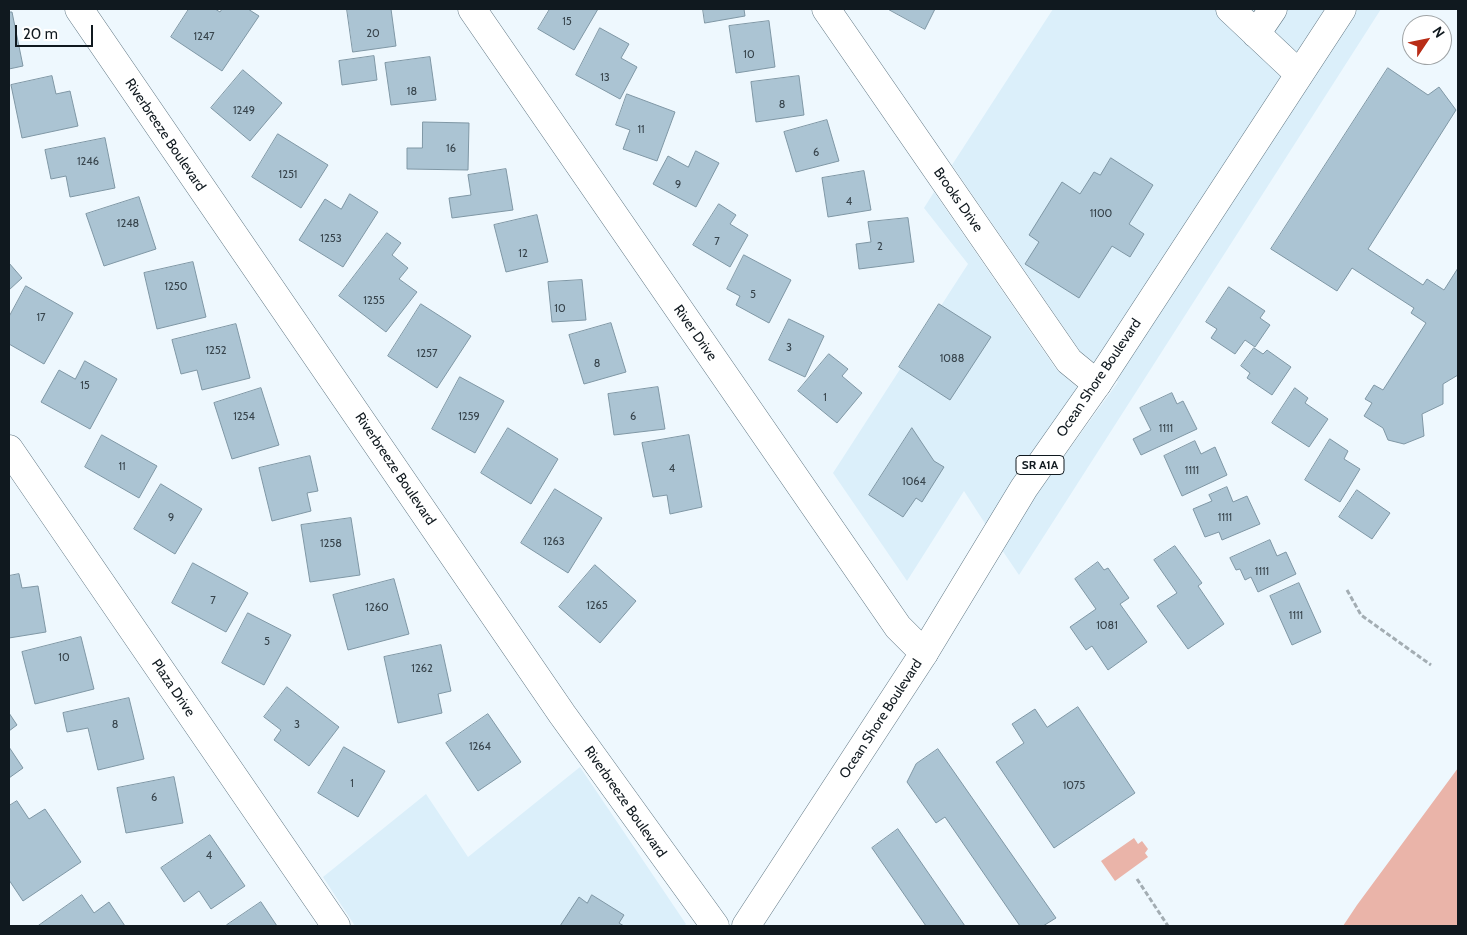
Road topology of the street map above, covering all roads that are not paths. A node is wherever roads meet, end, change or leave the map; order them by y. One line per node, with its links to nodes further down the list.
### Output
1 (79, 9): 13 (street, Riverbreeze Boulevard)
2 (472, 9): 11 (street, River Drive)
3 (826, 9): 9 (street, Brooks Drive)
4 (1230, 9): 7 (street)
5 (1273, 9): 7 (street)
6 (1340, 9): 8 (street, Ocean Shore Boulevard / SR A1A)
7 (1256, 34): 8 (street)
8 (1299, 74): 9 (street, Ocean Shore Boulevard / SR A1A)
9 (1097, 384): 11 (street, Ocean Shore Boulevard / SR A1A)
10 (9, 449): 12 (street, Plaza Drive)
11 (924, 653): 14 (street, Ocean Shore Boulevard / SR A1A)
12 (336, 926)
13 (715, 926)
14 (746, 926)

